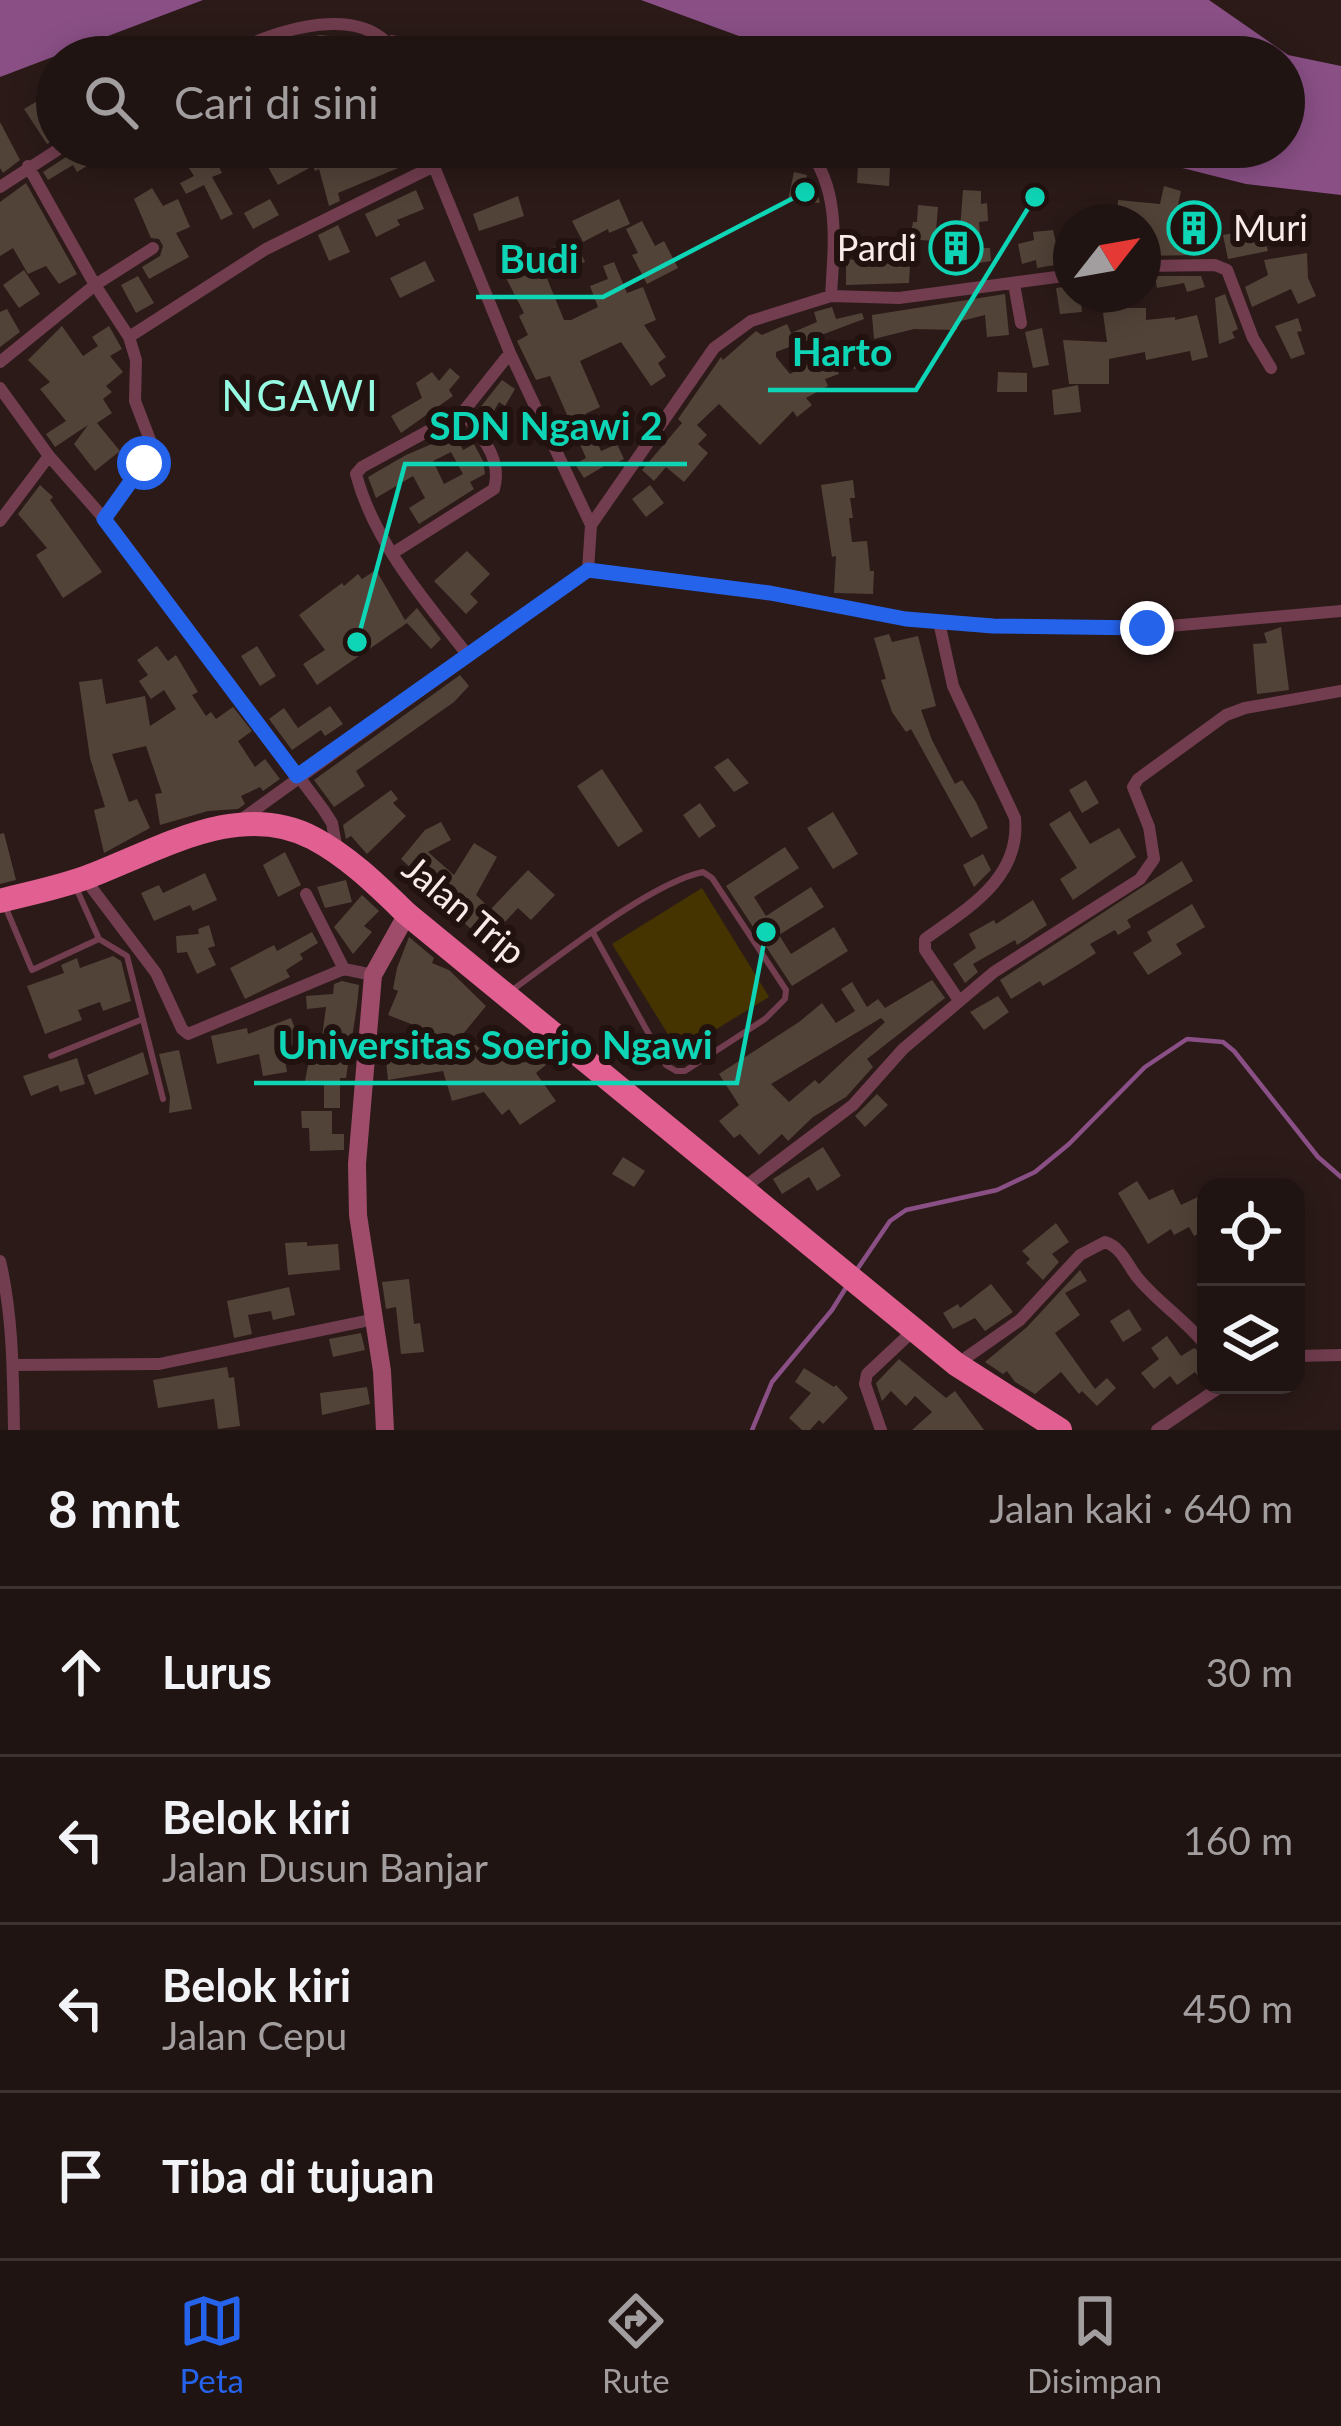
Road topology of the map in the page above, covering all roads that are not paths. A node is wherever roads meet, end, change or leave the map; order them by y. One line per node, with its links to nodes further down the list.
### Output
1 (268, 36): 2 (street)
2 (387, 36)
3 (36, 162): 4 (street)
4 (28, 166): 8 (street); 13 (street)
5 (428, 168): 16 (street)
6 (433, 168): 17 (street)
7 (818, 168): 14 (street)
8 (0, 187)
9 (153, 248): 13 (street)
10 (1161, 266): 19 (street)
11 (1053, 278): 12 (street)
12 (1014, 284): 14 (street); 15 (street)
13 (95, 285): 16 (street); 18 (street)
14 (831, 296): 25 (street)
15 (1022, 323)
16 (129, 337): 23 (street)
17 (510, 353): 21 (street); 25 (street)
18 (0, 362)
19 (1270, 368)
20 (0, 388): 22 (street)
21 (463, 412): 26 (street); 26 (street)
22 (49, 457): 23 (street); 24 (street)
23 (104, 519): 32 (street)
24 (0, 520)
25 (591, 526): 27 (street)
26 (393, 554): 30 (street)
27 (588, 570): 29 (street); 30 (street)
28 (1341, 611): 29 (street)
29 (939, 622): 44 (street)
30 (467, 654): 32 (street)
31 (1341, 691): 44 (street)
32 (297, 776): 33 (street); 34 (street)
33 (236, 824): 34 (highway, Jalan Trip); 35 (highway, Jalan Trip)
34 (338, 854): 38 (highway, Jalan Trip)
35 (79, 880): 37 (highway, Jalan Trip); 40 (lane); 41 (street)
36 (306, 894): 41 (street)
37 (1, 901): 40 (lane)
38 (407, 914): 42 (main road); 43 (highway, Jalan Trip)
39 (593, 933): 39 (lane); 43 (lane)
40 (99, 939): 45 (lane)
41 (344, 969): 42 (street)
42 (373, 975): 50 (main road)
43 (508, 993): 48 (highway, Jalan Trip)
44 (958, 999): 48 (street)
45 (143, 1019): 46 (lane); 47 (lane)
46 (51, 1056)
47 (163, 1099)
48 (742, 1189): 51 (highway, Jalan Trip)
49 (0, 1262): 56 (street)
50 (375, 1318): 56 (street); 59 (main road)
51 (914, 1330): 55 (highway, Jalan Trip); 60 (street)
52 (1197, 1334): 55 (street)
53 (1341, 1355): 54 (street)
54 (1305, 1356)
55 (956, 1364): 61 (highway, Jalan Trip)
56 (13, 1365): 58 (street)
57 (1210, 1394): 62 (street)
58 (14, 1430)
59 (385, 1430)
60 (880, 1430)
61 (1060, 1430)
62 (1157, 1430)

